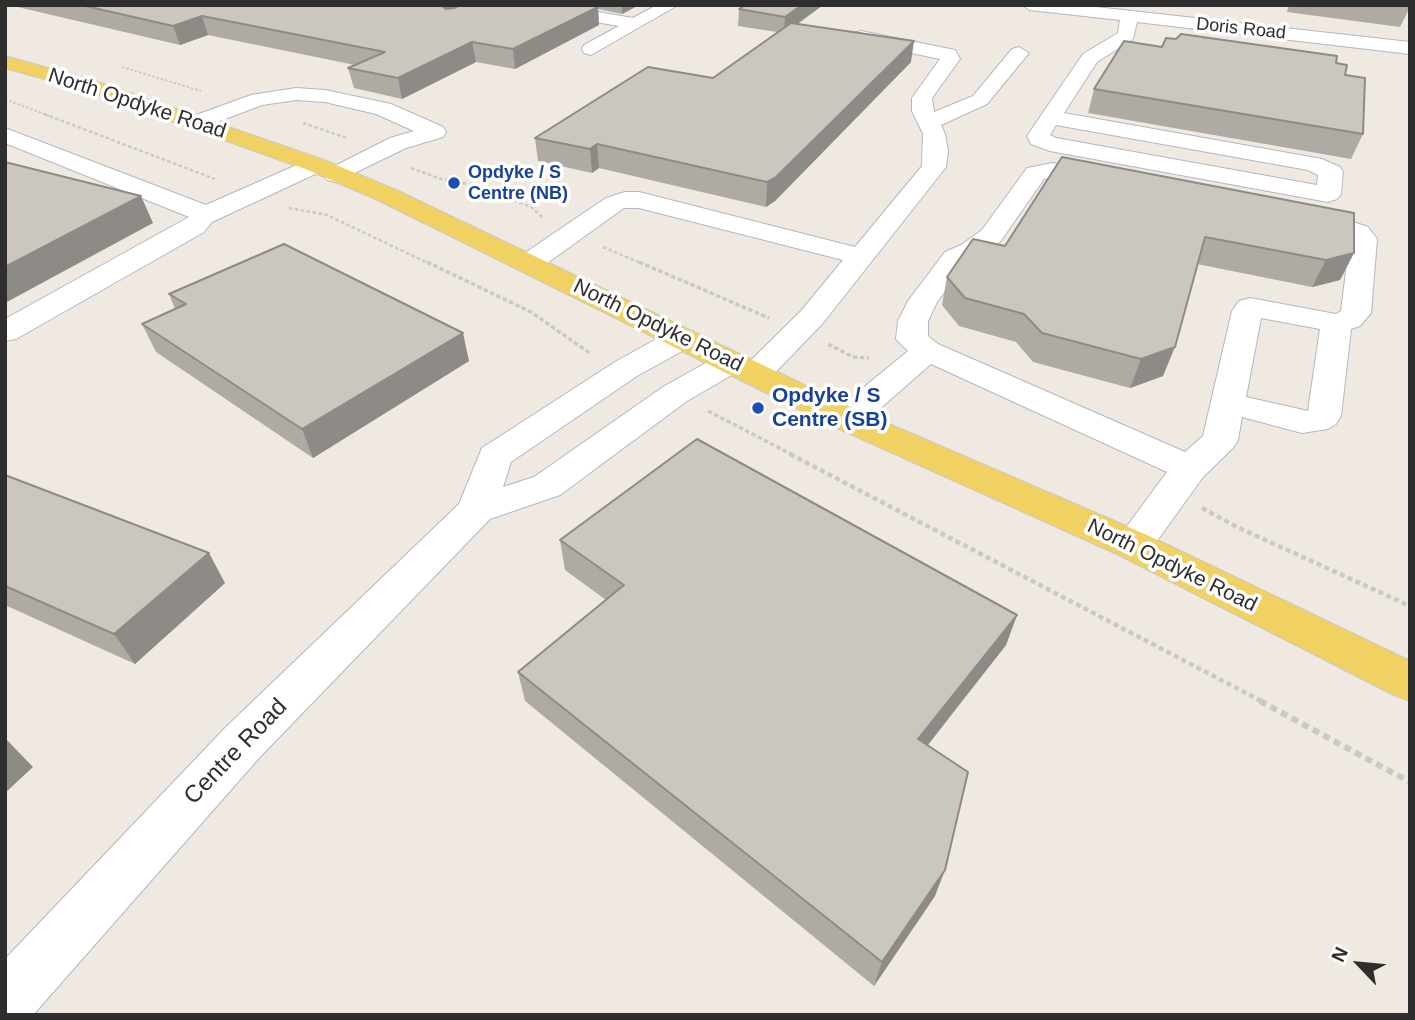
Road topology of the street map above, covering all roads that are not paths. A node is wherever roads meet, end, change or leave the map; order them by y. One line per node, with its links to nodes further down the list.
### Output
1 (526, 5): 4 (street)
2 (670, 5): 4 (street)
3 (1030, 5): 5 (street, Doris Road)
4 (636, 24): 9 (street)
5 (1132, 29): 7 (street, Doris Road); 13 (street)
6 (842, 34): 14 (street, Centre Road)
7 (1373, 44): 8 (street, Doris Road); 12 (street)
8 (1410, 48)
9 (591, 49)
10 (1019, 53): 14 (street)
11 (5, 62): 15 (main road, North Opdyke Road)
12 (1357, 64)
13 (1051, 117): 13 (street)
14 (928, 122): 21 (street, Centre Road)
15 (197, 123): 17 (main road, North Opdyke Road); 17 (street)
16 (5, 135): 19 (street)
17 (326, 170): 19 (street); 22 (main road, North Opdyke Road)
18 (1160, 192): 26 (street)
19 (203, 216): 24 (street)
20 (1280, 216): 23 (street)
21 (863, 257): 22 (street); 27 (street, Centre Road)
22 (529, 263): 25 (main road, North Opdyke Road)
23 (1336, 323): 28 (street); 28 (street)
24 (5, 332)
25 (682, 338): 27 (main road, North Opdyke Road); 31 (street, Centre Road)
26 (928, 351): 29 (street); 30 (street)
27 (743, 368): 29 (main road, North Opdyke Road); 31 (street, Centre Road)
28 (1229, 403): 30 (street)
29 (847, 419): 32 (main road, North Opdyke Road)
30 (1190, 468): 32 (street)
31 (476, 510): 34 (street, Centre Road)
32 (1133, 545): 33 (main road, North Opdyke Road)
33 (1410, 682)
34 (5, 1002)

